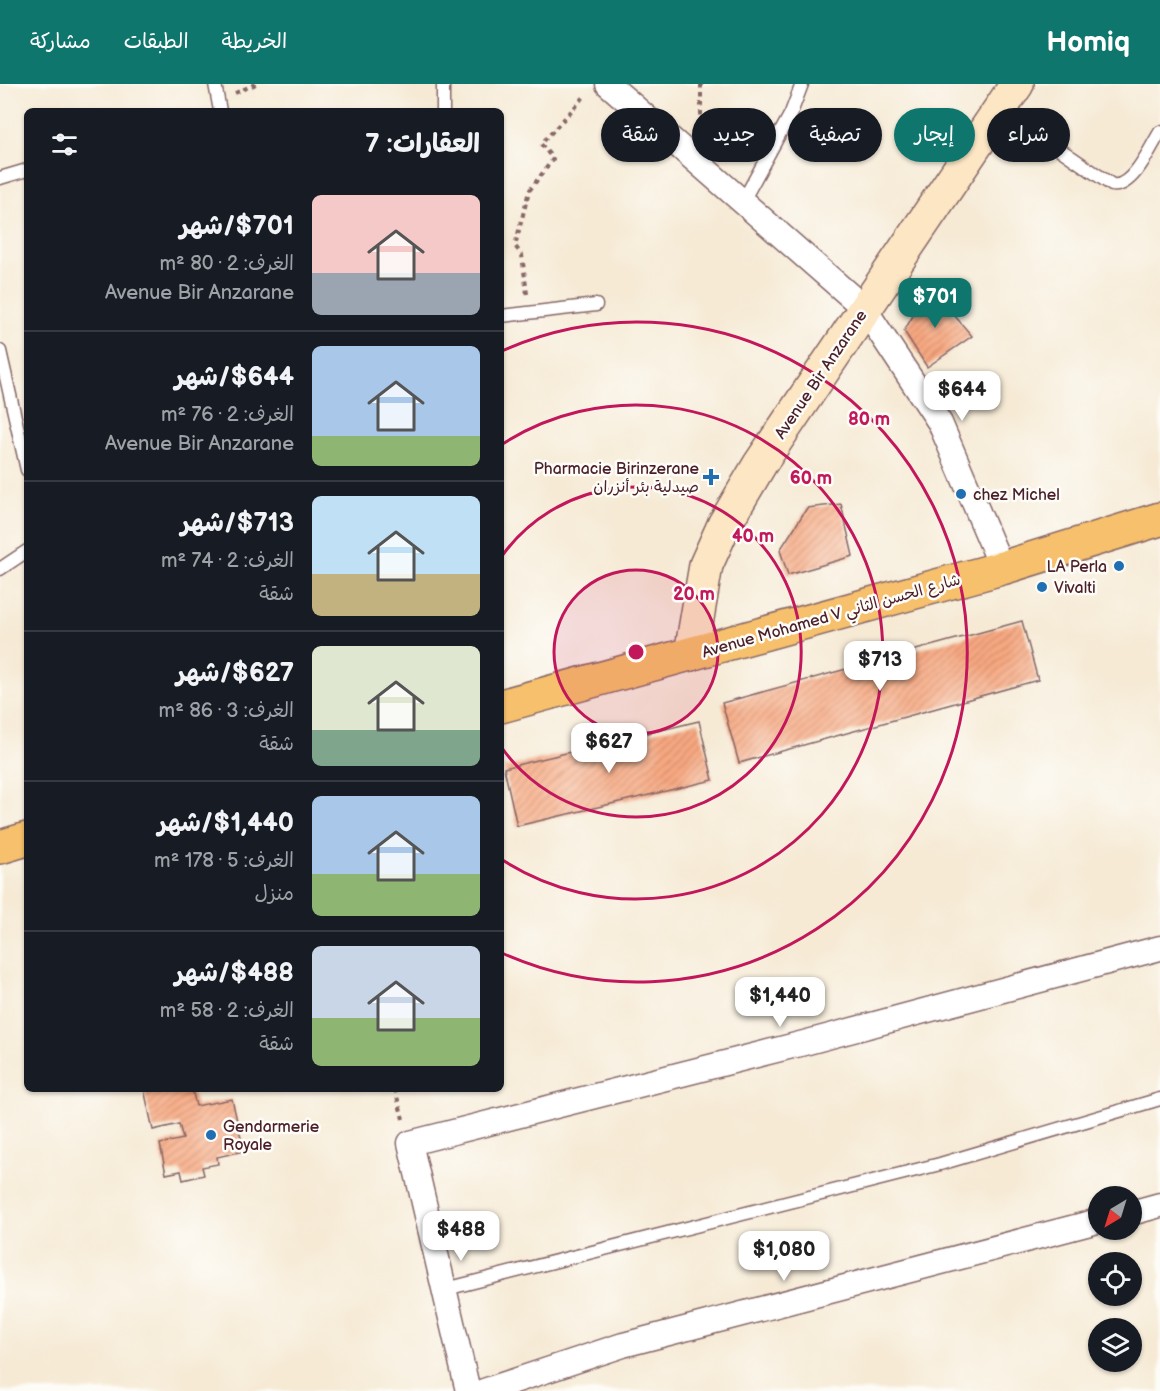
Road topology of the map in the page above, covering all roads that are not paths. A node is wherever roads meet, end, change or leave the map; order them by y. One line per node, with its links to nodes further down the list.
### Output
1 (215, 84): 6 (lane)
2 (443, 84): 7 (lane)
3 (802, 84): 11 (lane)
4 (598, 88): 11 (street)
5 (1009, 97): 8 (lane); 13 (street, Avenue Bir Anzarane)
6 (219, 108)
7 (442, 108)
8 (1160, 132)
9 (24, 171): 10 (lane)
10 (0, 178)
11 (743, 201): 13 (street)
12 (596, 305): 14 (lane)
13 (864, 308): 19 (street); 21 (street, Avenue Bir Anzarane)
14 (504, 316)
15 (0, 351): 16 (lane)
16 (24, 457)
17 (1160, 519): 19 (main road, Avenue Mohamed V شارع الحسن الثاني)
18 (24, 553): 20 (lane)
19 (1002, 568): 21 (main road, Avenue Mohamed V شارع الحسن الثاني)
20 (0, 569)
21 (691, 654): 22 (main road, Avenue Mohamed V شارع الحسن الثاني)
22 (504, 705)
23 (24, 838): 25 (main road)
24 (24, 839): 26 (main road)
25 (0, 840)
26 (0, 847)
27 (1160, 948): 32 (street)
28 (1160, 1099): 32 (lane)
29 (1160, 1205): 30 (street)
30 (1142, 1210)
31 (1088, 1224): 34 (street)
32 (446, 1289): 33 (street)
33 (468, 1391)
34 (484, 1391)

